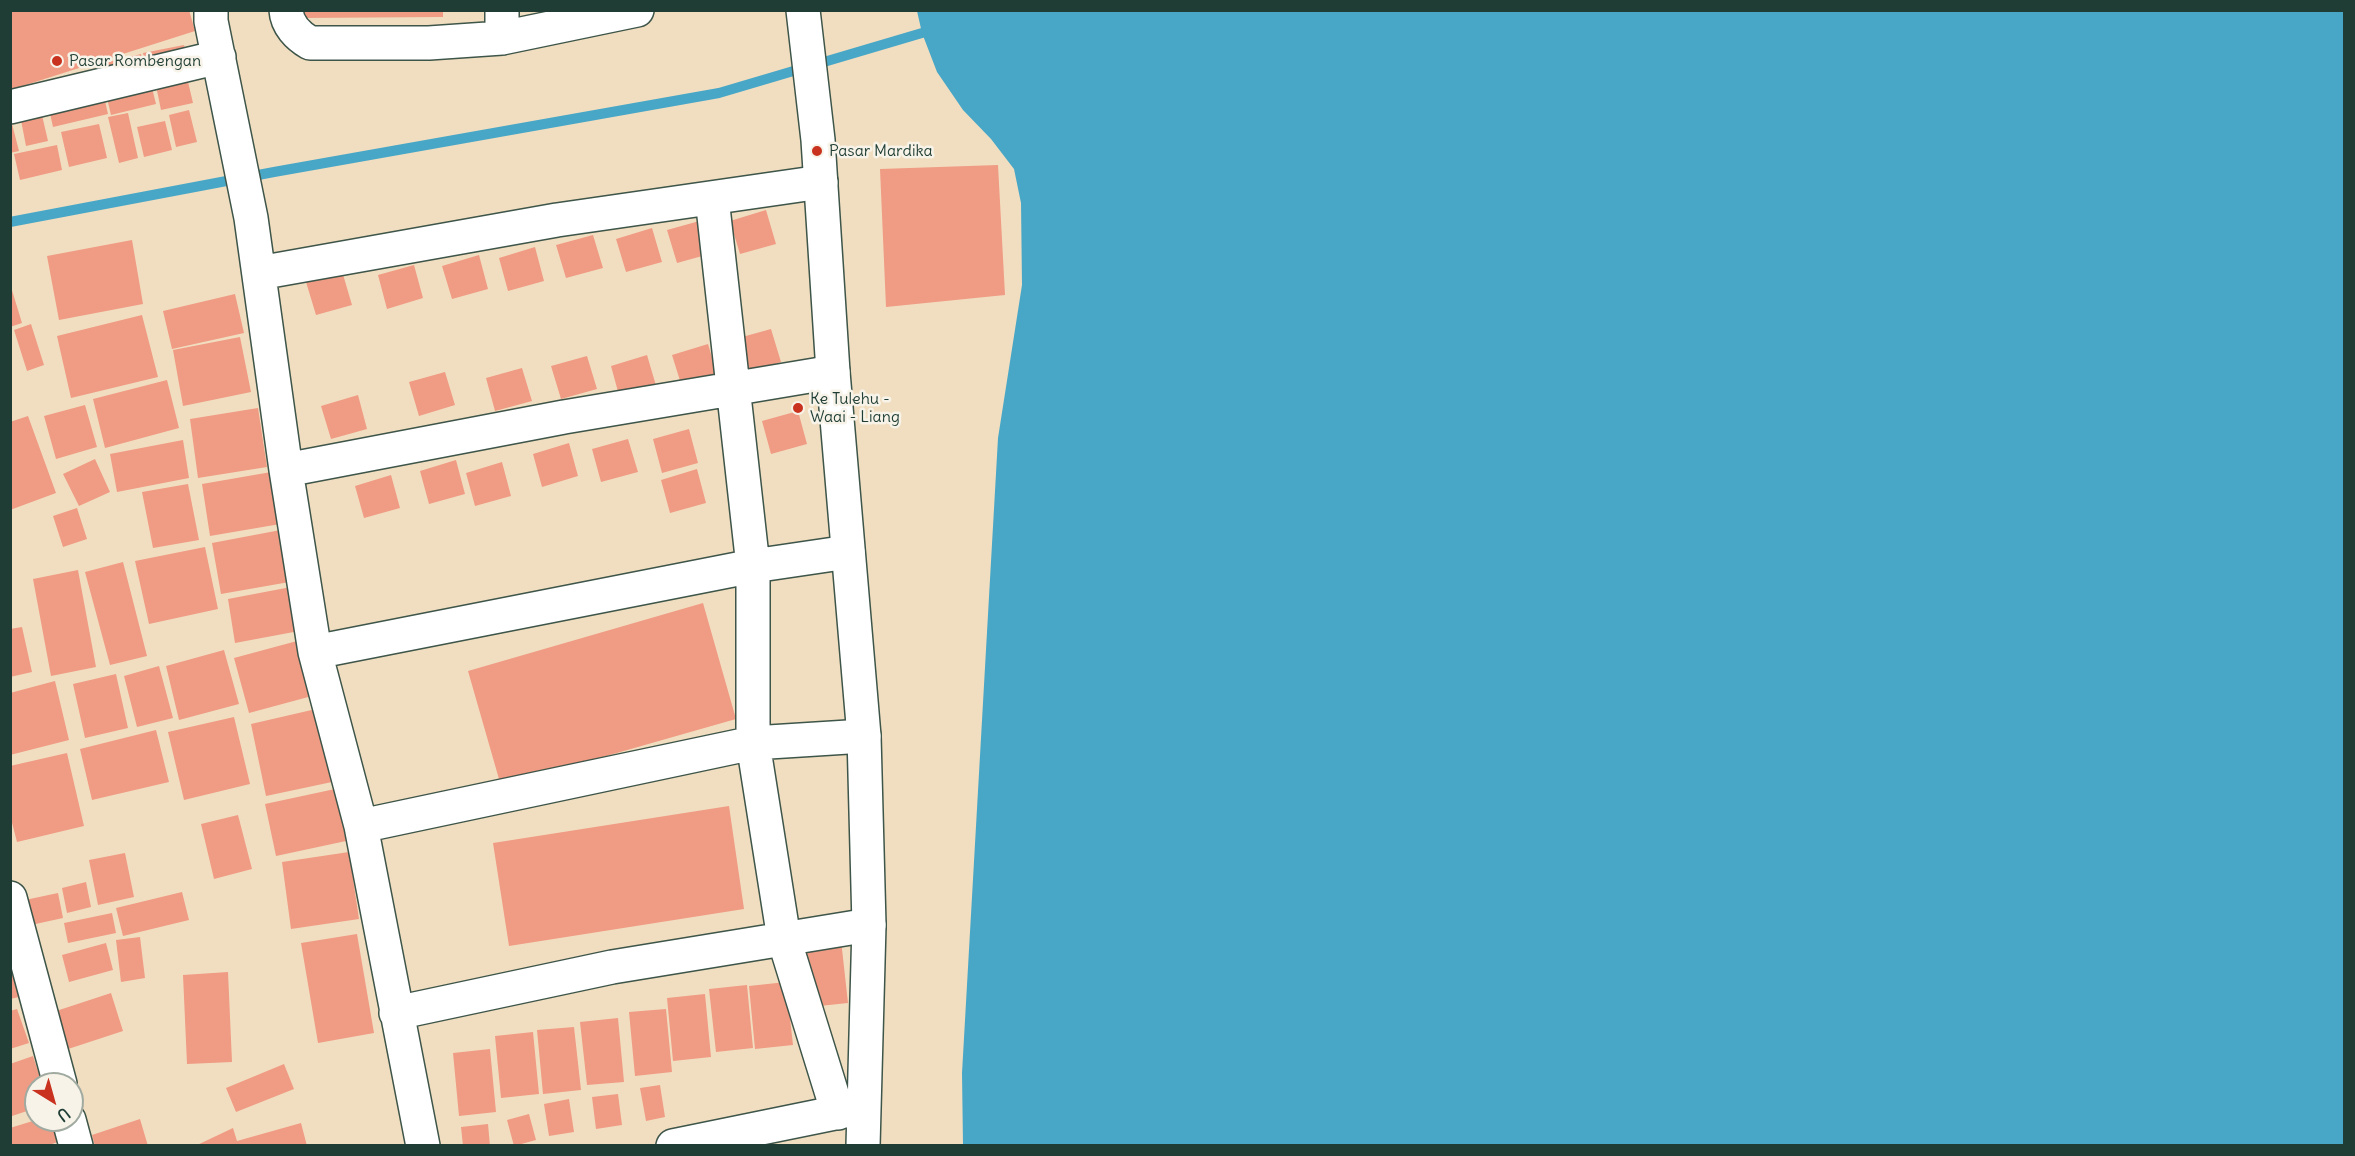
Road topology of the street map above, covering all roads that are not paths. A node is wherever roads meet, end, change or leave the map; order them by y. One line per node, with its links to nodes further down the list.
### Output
1 (211, 10): 6 (main road)
2 (286, 10): 5 (main road)
3 (637, 10): 5 (main road)
4 (804, 14): 8 (main road)
5 (502, 24)
6 (219, 57): 7 (main road); 10 (main road)
7 (10, 107)
8 (821, 182): 9 (main road); 11 (main road)
9 (712, 198): 10 (main road); 12 (main road)
10 (259, 273): 13 (main road)
11 (832, 372): 12 (main road); 14 (main road)
12 (734, 389): 13 (main road); 15 (main road)
13 (286, 470): 16 (main road)
14 (848, 552): 15 (main road); 17 (main road)
15 (753, 566): 16 (main road); 18 (main road)
16 (315, 652): 19 (main road)
17 (864, 736): 18 (main road); 21 (main road)
18 (753, 743): 19 (main road); 22 (main road)
19 (361, 826): 23 (main road)
20 (10, 898): 24 (main road)
21 (868, 925): 22 (main road); 25 (main road)
22 (784, 939): 23 (main road); 25 (main road)
23 (396, 1013): 26 (main road)
24 (57, 1072)
25 (851, 1110): 27 (main road); 28 (main road)
26 (423, 1146)
27 (673, 1146)
28 (863, 1146)

